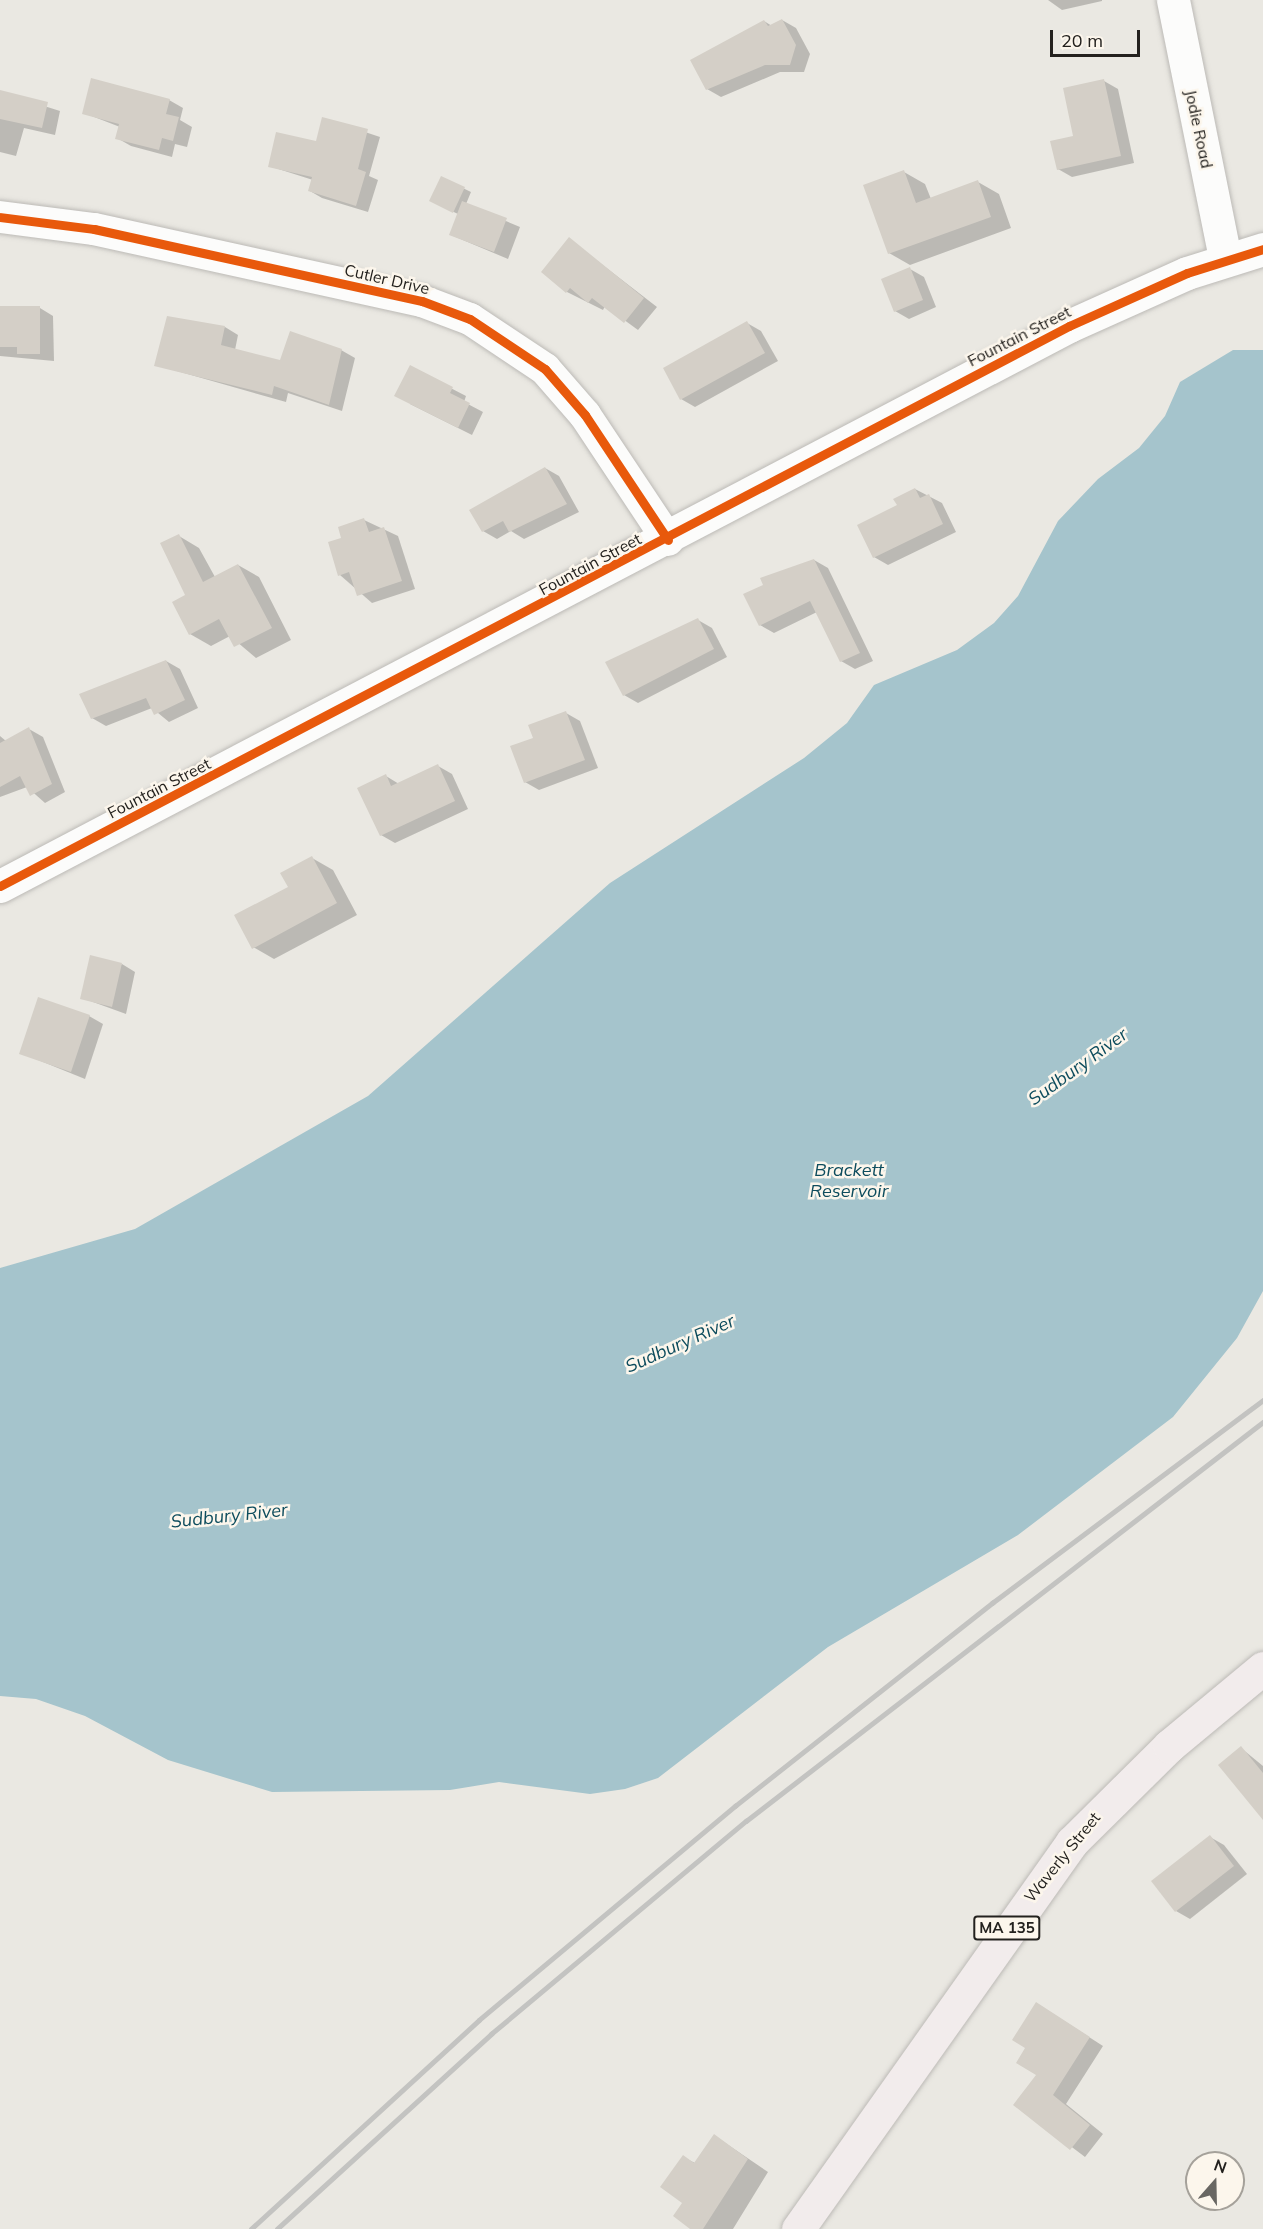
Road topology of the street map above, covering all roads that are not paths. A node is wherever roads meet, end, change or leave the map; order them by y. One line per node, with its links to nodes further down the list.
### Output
1 (1173, 0): 4 (street, Jodie Road)
2 (0, 217): 5 (street, Cutler Drive)
3 (1263, 249): 4 (street, Fountain Street)
4 (1226, 258): 5 (street, Fountain Street)
5 (668, 540): 6 (street, Fountain Street)
6 (0, 886)
7 (1263, 1668): 8 (main road, Waverly Street / MA 135)
8 (798, 2229)

